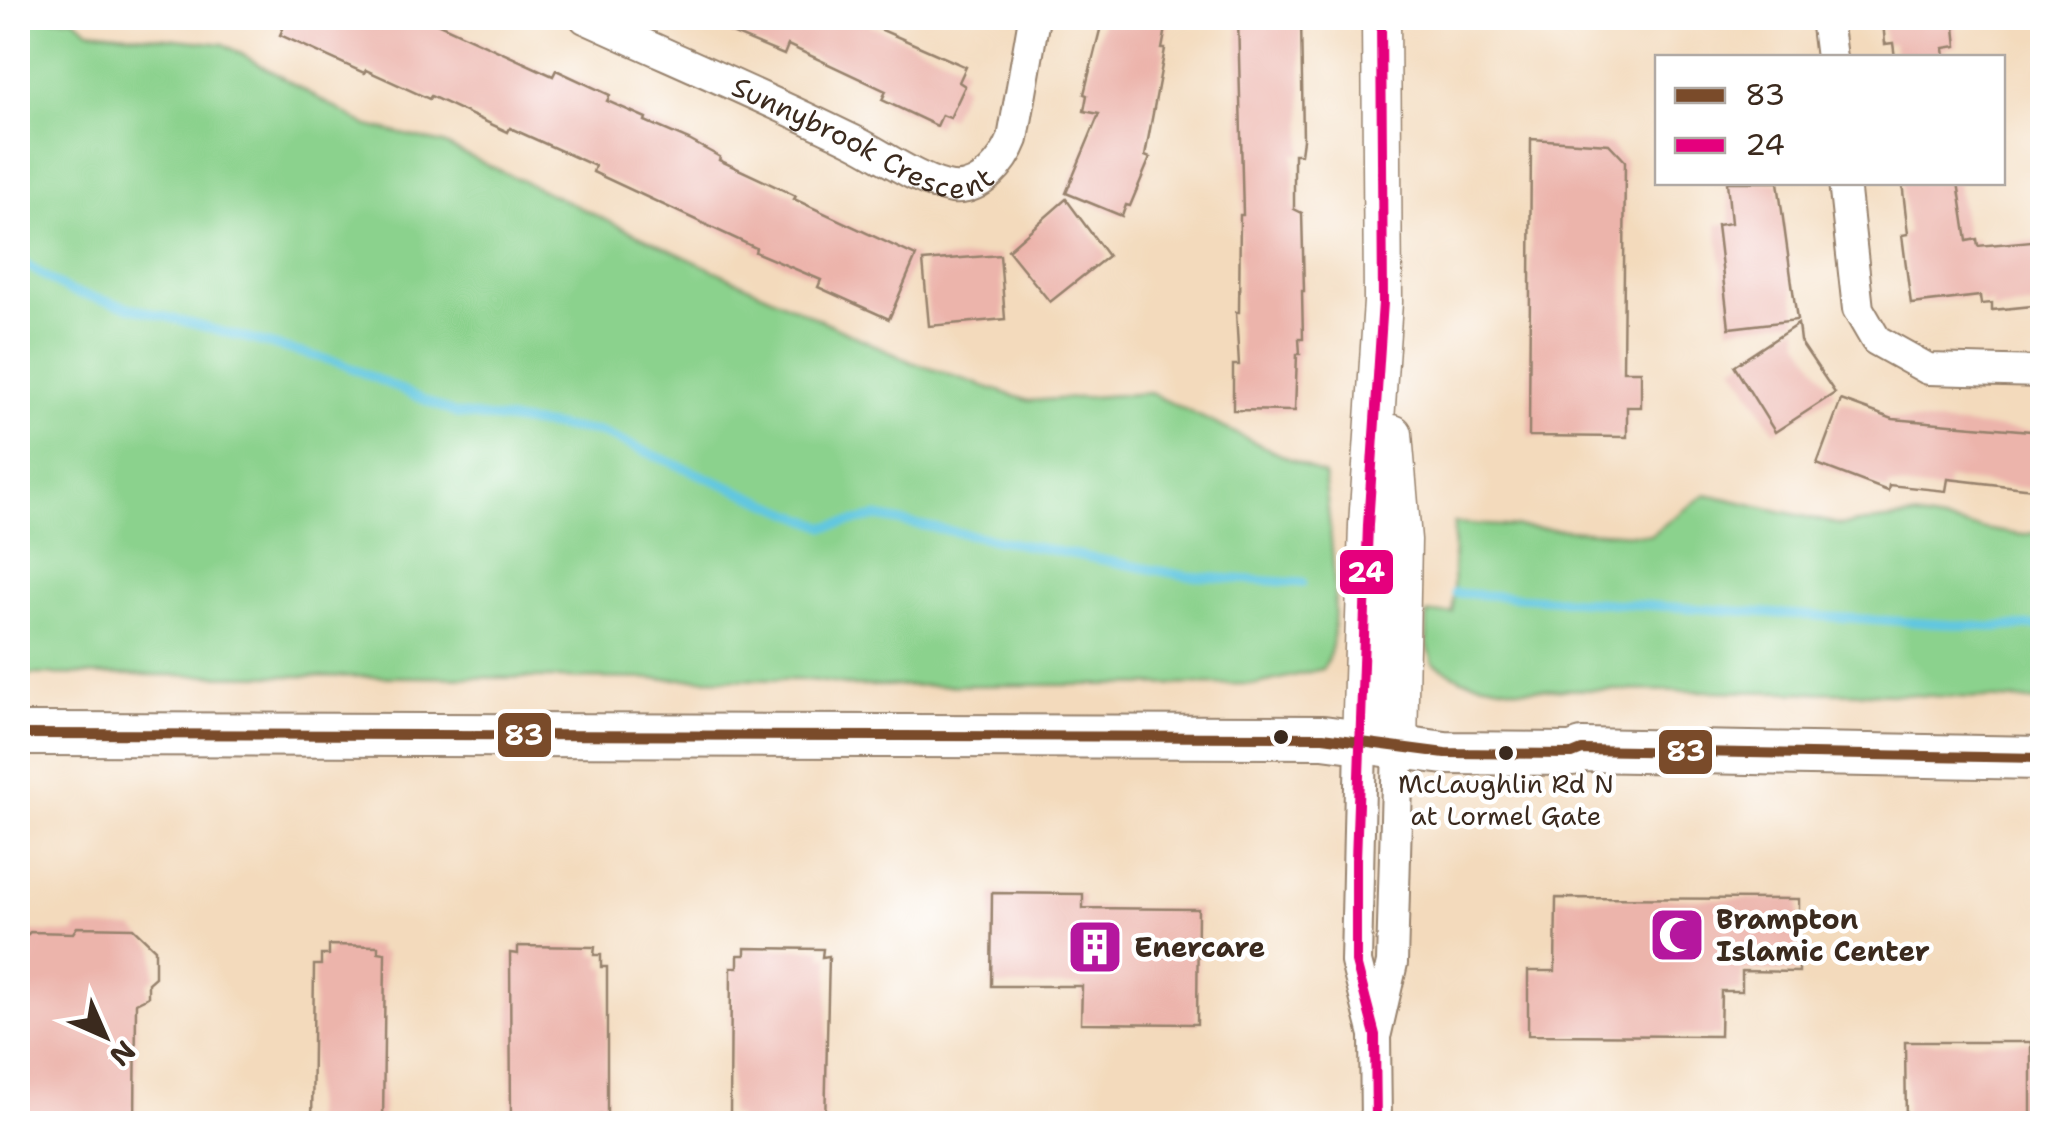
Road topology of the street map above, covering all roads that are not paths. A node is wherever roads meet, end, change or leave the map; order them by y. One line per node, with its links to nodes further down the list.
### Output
1 (585, 18): 2 (street, Sunnybrook Crescent)
2 (1034, 18)
3 (1381, 18): 9 (street)
4 (1826, 18): 5 (street)
5 (1830, 55)
6 (1844, 185): 7 (street)
7 (2042, 372)
8 (18, 734): 9 (main road)
9 (1380, 744): 10 (main road); 11 (street)
10 (2042, 758)
11 (1376, 1124)

